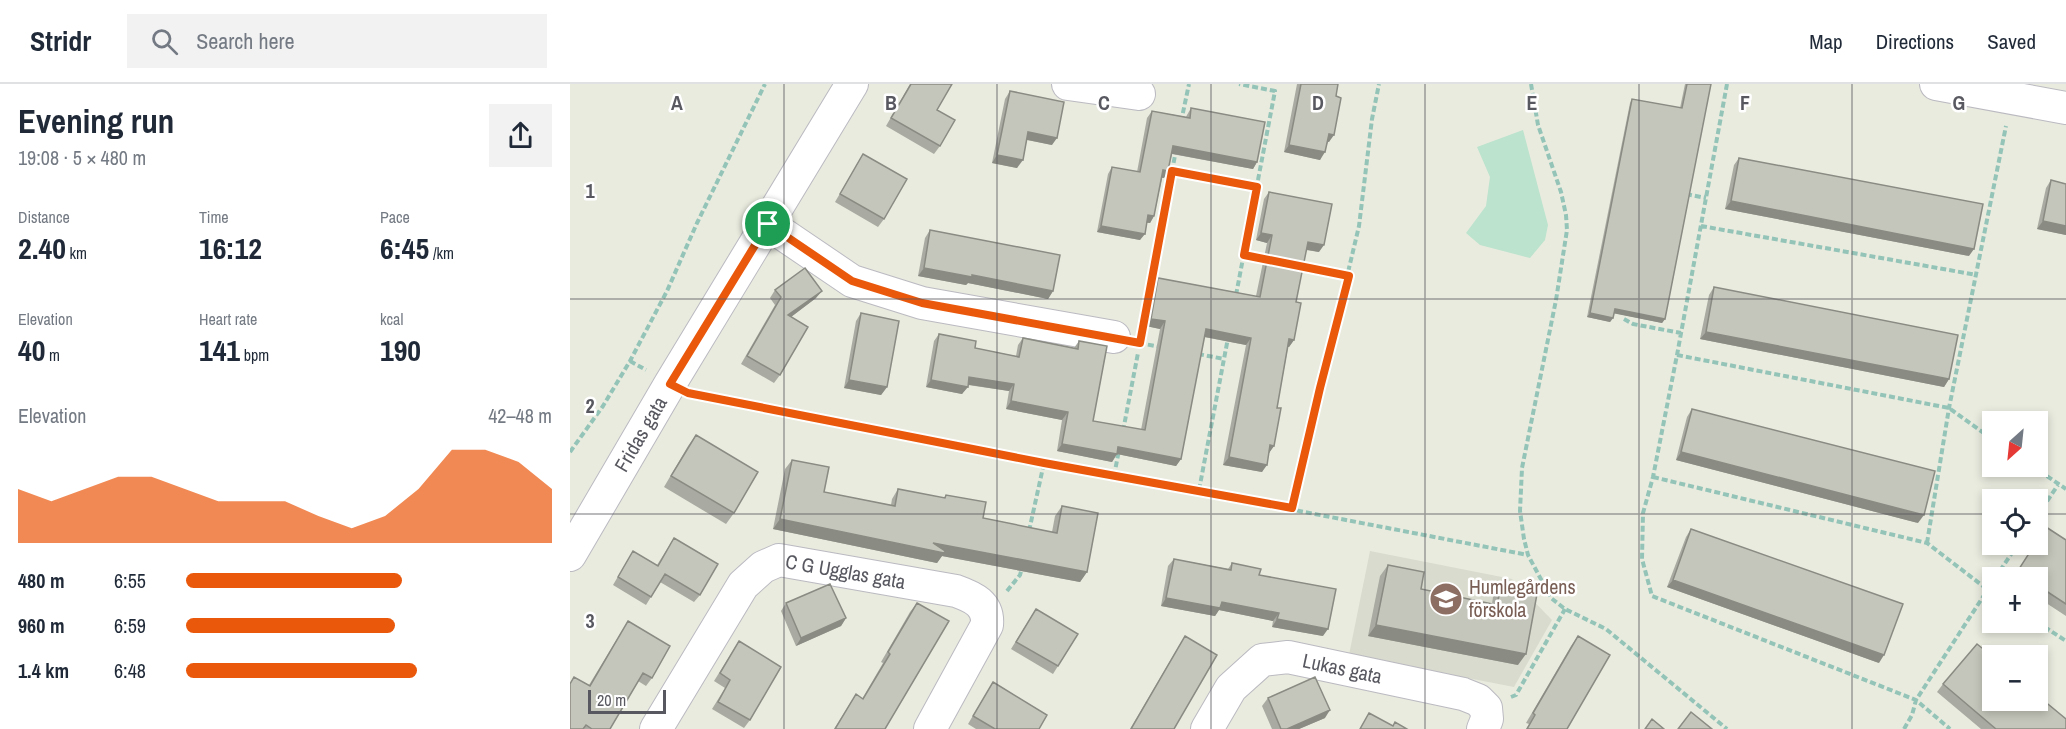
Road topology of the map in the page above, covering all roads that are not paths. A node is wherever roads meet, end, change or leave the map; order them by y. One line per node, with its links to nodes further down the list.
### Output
1 (852, 84): 6 (street, Fridas gata)
2 (1068, 84): 4 (street)
3 (1936, 84): 5 (street)
4 (1139, 94)
5 (2066, 108)
6 (768, 224): 7 (street); 8 (street, Fridas gata)
7 (1127, 340)
8 (570, 555)
9 (1484, 719): 12 (street, Lukas gata)
10 (656, 729): 11 (street, C G Ugglas gata)
11 (930, 729)
12 (1207, 729)

